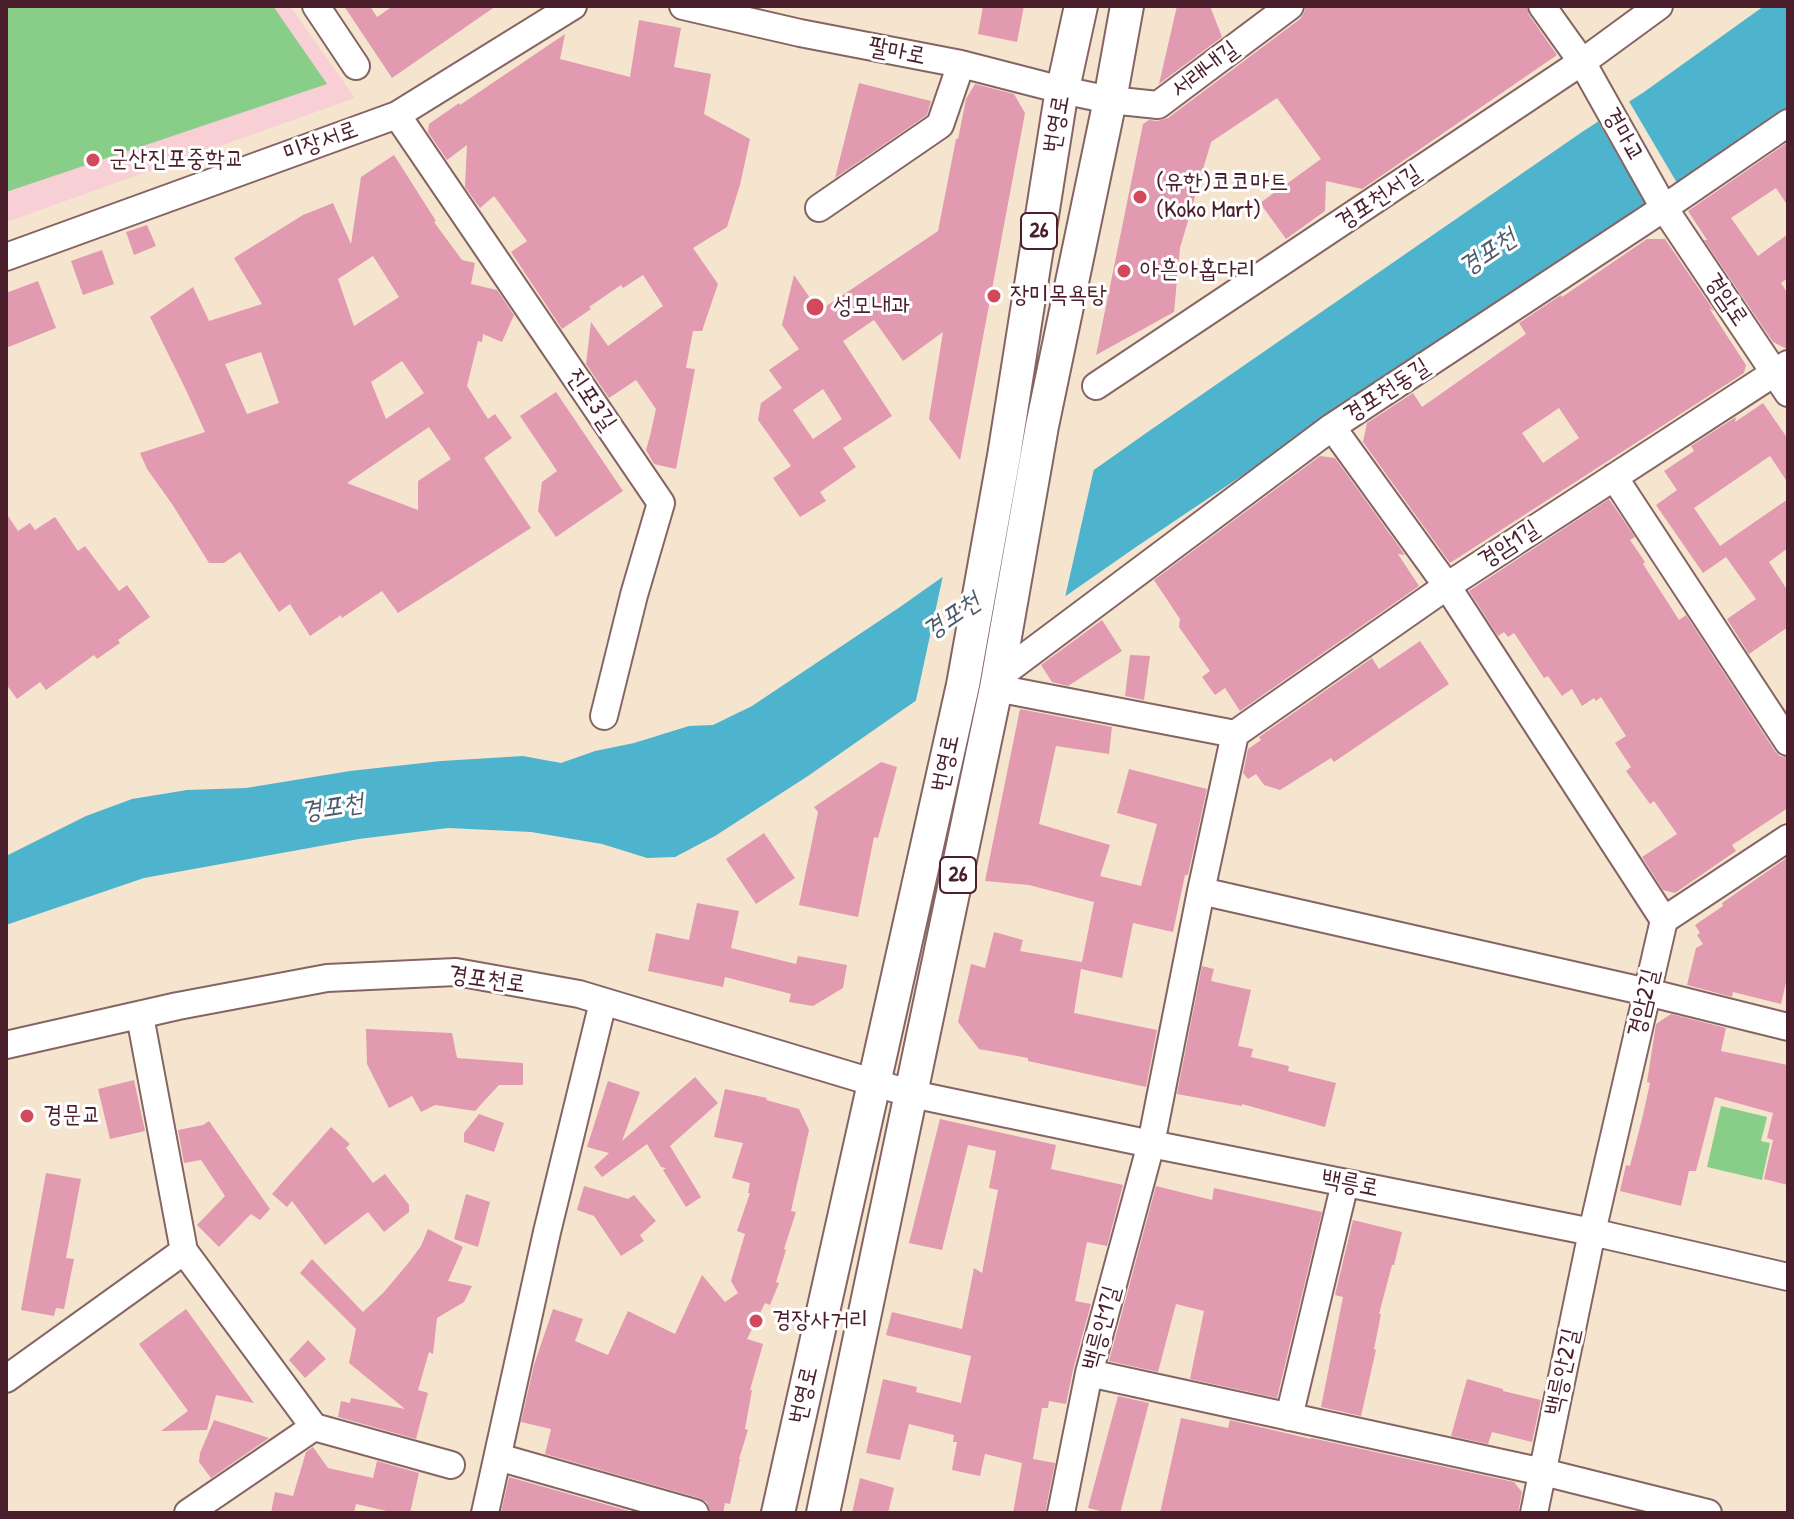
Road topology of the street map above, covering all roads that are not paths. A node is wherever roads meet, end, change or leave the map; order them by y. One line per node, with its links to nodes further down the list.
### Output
1 (316, 6): 11 (street)
2 (573, 6): 14 (street, 미장서로)
3 (683, 6): 10 (street, 팔마로)
4 (1081, 6): 12 (main road, 번영로 / 26)
5 (1127, 6): 13 (main road, 번영로 / 26)
6 (1290, 6): 13 (street, 서래내길)
7 (1542, 6): 9 (street)
8 (1659, 6): 9 (street, 경포천서길)
9 (1582, 62): 17 (street, 경마교); 20 (street, 경포천서길)
10 (961, 64): 12 (street, 팔마로); 16 (street)
11 (356, 66)
12 (1062, 90): 13 (street, 팔마로); 36 (main road, 번영로 / 26)
13 (1110, 100): 24 (main road, 번영로 / 26)
14 (397, 115): 18 (street, 미장서로); 25 (street, 진포3길)
15 (1788, 123): 17 (street, 경포천동길)
16 (819, 208)
17 (1664, 208): 19 (street, 경암로); 21 (street, 경포천동길)
18 (6, 257)
19 (1784, 377): 22 (street, 경암1길)
20 (1096, 386)
21 (1332, 427): 23 (street); 24 (street, 경포천동길)
22 (1614, 477): 23 (street, 경암1길); 27 (street)
23 (1447, 586): 26 (street, 경암1길); 30 (street)
24 (999, 674): 26 (street); 37 (main road, 번영로 / 26)
25 (604, 716)
26 (1235, 734): 29 (street)
27 (1788, 742)
28 (1788, 838): 30 (street)
29 (1201, 891): 31 (street); 38 (street)
30 (1664, 920): 31 (street, 경암2길)
31 (1647, 992): 34 (street); 41 (street, 경암2길)
32 (603, 1002): 33 (street, 경포천로); 36 (street, 경포천로); 49 (street)
33 (140, 1016): 35 (street, 경포천로); 42 (street)
34 (1788, 1027)
35 (6, 1045)
36 (875, 1084): 37 (street, 경포천로); 40 (main road, 번영로 / 26)
37 (912, 1094): 38 (street, 백릉로); 44 (main road, 번영로 / 26)
38 (1151, 1144): 39 (street, 백릉로); 45 (street, 백릉안1길)
39 (1345, 1183): 41 (street, 백릉로); 47 (street)
40 (846, 1214): 44 (main road); 50 (main road, 번영로 / 26)
41 (1592, 1232): 43 (street, 백릉로); 52 (street, 백릉안2길)
42 (184, 1251): 46 (street); 48 (street)
43 (1788, 1277)
44 (868, 1293): 58 (main road, 번영로 / 26)
45 (1089, 1373): 47 (street); 59 (street, 백릉안1길)
46 (6, 1379)
47 (1289, 1417): 52 (street)
48 (314, 1427): 51 (street); 53 (street)
49 (498, 1457): 54 (street); 55 (street)
50 (789, 1459): 56 (main road, 번영로 / 26); 57 (main road)
51 (451, 1465)
52 (1543, 1472): 60 (street, 백릉안2길); 61 (street)
53 (188, 1513)
54 (485, 1513)
55 (695, 1513)
56 (778, 1513)
57 (796, 1513)
58 (823, 1513)
59 (1061, 1513)
60 (1534, 1513)
61 (1708, 1513)

